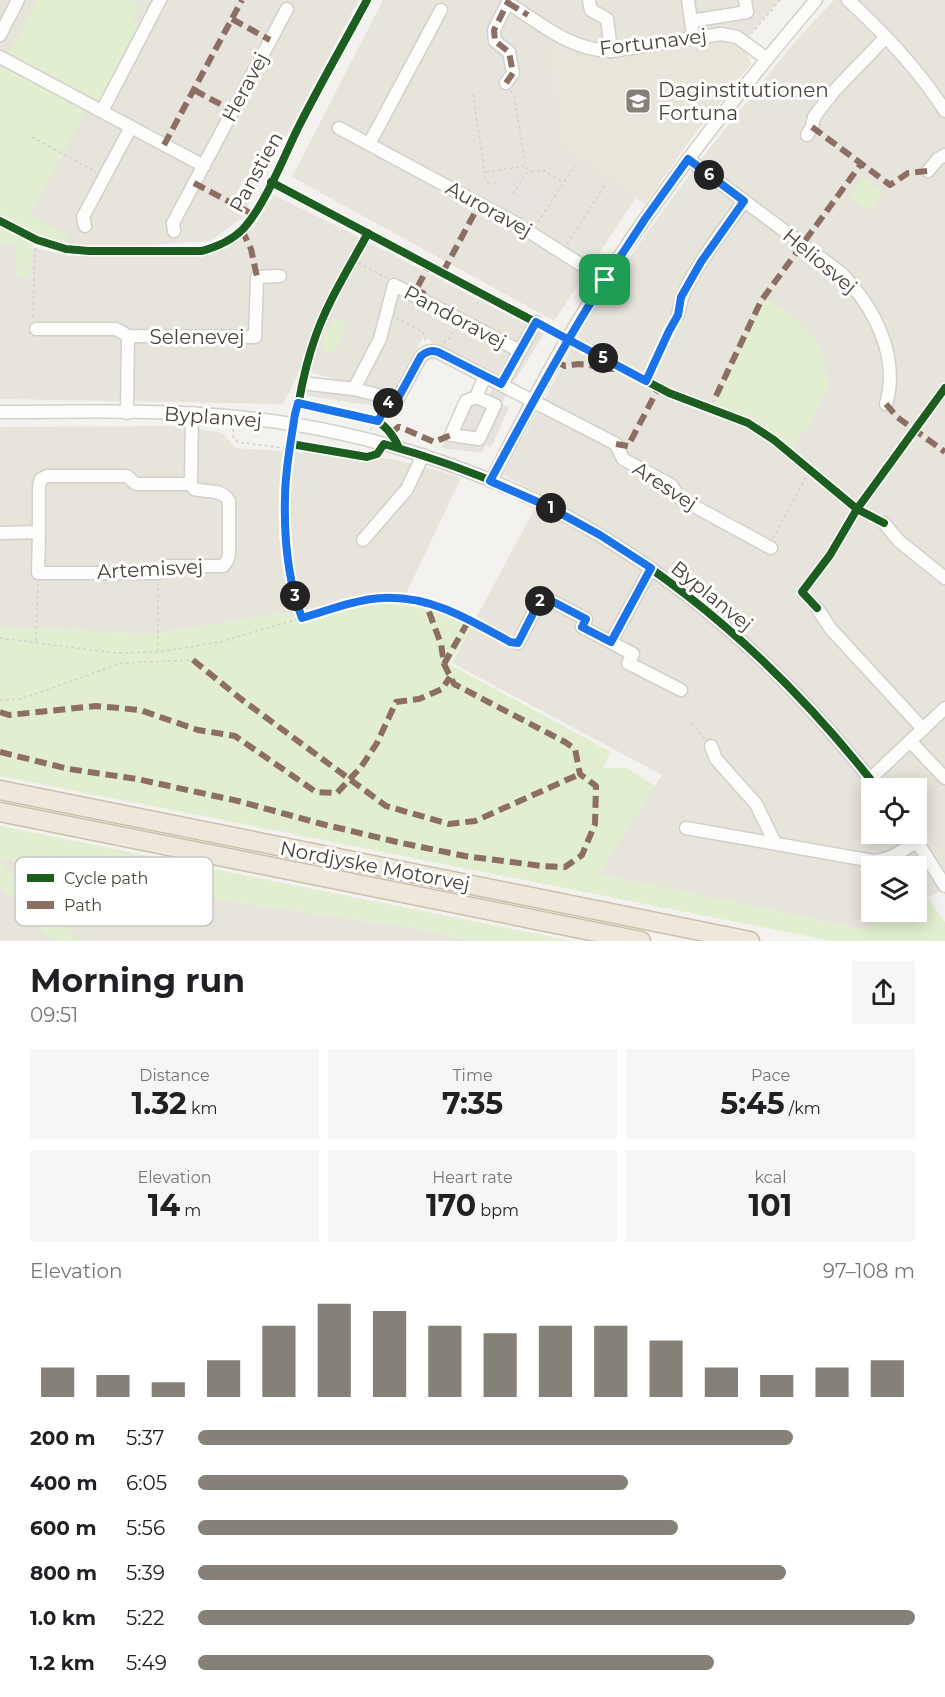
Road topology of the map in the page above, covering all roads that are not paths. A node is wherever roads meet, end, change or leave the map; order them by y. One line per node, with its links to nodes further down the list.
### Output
1 (18, 0): 12 (street)
2 (160, 0): 19 (street)
3 (589, 0): 15 (street)
4 (688, 0): 11 (street)
5 (746, 0): 11 (street)
6 (816, 0): 17 (street)
7 (848, 0): 13 (street)
8 (509, 1): 15 (street, Fortunavej); 18 (street, Fortunavej)
9 (286, 9): 27 (street, Heravej)
10 (441, 10): 24 (street)
11 (691, 21): 14 (street)
12 (0, 35)
13 (886, 37): 20 (street); 23 (street)
14 (694, 38): 15 (street, Fortunavej); 17 (street, Fortunavej)
15 (611, 51)
16 (0, 57): 19 (street)
17 (766, 59): 26 (street)
18 (506, 83)
19 (102, 111): 21 (street)
20 (945, 111)
21 (130, 127): 27 (street); 30 (street)
22 (339, 128): 24 (street, Auroravej)
23 (807, 135)
24 (369, 144): 33 (street, Auroravej)
25 (945, 155): 28 (street)
26 (688, 159): 29 (street, Heliosvej); 33 (street)
27 (204, 166): 31 (street, Heravej)
28 (928, 171)
29 (744, 201): 34 (street); 45 (street, Heliosvej)
30 (85, 226)
31 (174, 231)
32 (280, 276): 37 (street, Selenevej)
33 (605, 280): 44 (street)
34 (678, 315)
35 (536, 322): 38 (street, Pandoravej)
36 (36, 329): 37 (street, Selenevej)
37 (128, 336): 47 (street, Selenevej)
38 (520, 351): 41 (street, Pandoravej); 42 (street, Pandoravej)
39 (485, 376): 41 (street, Pandoravej); 42 (street, Pandoravej); 43 (street)
40 (310, 384): 42 (street)
41 (501, 384): 44 (street, Pandoravej)
42 (354, 389)
43 (476, 397)
44 (533, 400): 50 (street); 56 (street, Aresvej)
45 (886, 404)
46 (0, 412): 47 (street, Byplanvej)
47 (127, 413): 48 (street, Byplanvej)
48 (192, 414): 49 (street, Byplanvej); 51 (street)
49 (423, 455): 50 (street, Byplanvej); 55 (street)
50 (490, 481): 57 (street, Byplanvej)
51 (191, 484): 53 (street, Artemisvej); 53 (street, Artemisvej)
52 (884, 523): 58 (street)
53 (39, 532): 54 (street)
54 (0, 533)
55 (363, 540)
56 (771, 548)
57 (651, 568): 60 (street); 67 (street, Byplanvej)
58 (945, 578)
59 (817, 608): 64 (street)
60 (611, 642): 61 (street); 62 (street)
61 (518, 643)
62 (681, 690)
63 (945, 708): 64 (street)
64 (923, 729): 65 (street)
65 (910, 741): 68 (street); 69 (street)
66 (711, 746): 73 (street)
67 (869, 778)
68 (871, 778)
69 (945, 778)
70 (0, 790): 78 (highway, Nordjyske Motorvej)
71 (0, 812): 77 (highway, Nordjyske Motorvej)
72 (686, 828): 73 (street)
73 (775, 843): 74 (street)
74 (908, 844)
75 (918, 844): 76 (street)
76 (945, 886)
77 (641, 941)
78 (750, 941)

